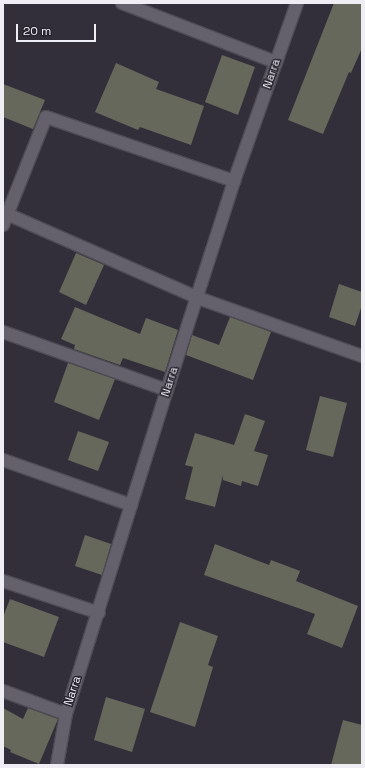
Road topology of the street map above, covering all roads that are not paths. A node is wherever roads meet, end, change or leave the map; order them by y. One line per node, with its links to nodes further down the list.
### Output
1 (122, 3): 3 (street)
2 (297, 3): 3 (street, Narra)
3 (276, 62): 4 (street, Narra)
4 (234, 182): 5 (street); 6 (street, Narra)
5 (5, 220): 6 (street)
6 (198, 298): 8 (street); 9 (street, Narra)
7 (3, 332): 9 (street)
8 (362, 356)
9 (167, 390): 11 (street, Narra)
10 (3, 460): 11 (street)
11 (131, 505): 13 (street, Narra)
12 (3, 581): 13 (street)
13 (99, 613): 15 (street, Narra)
14 (3, 691): 15 (street)
15 (66, 714): 16 (street, Narra)
16 (61, 764)

